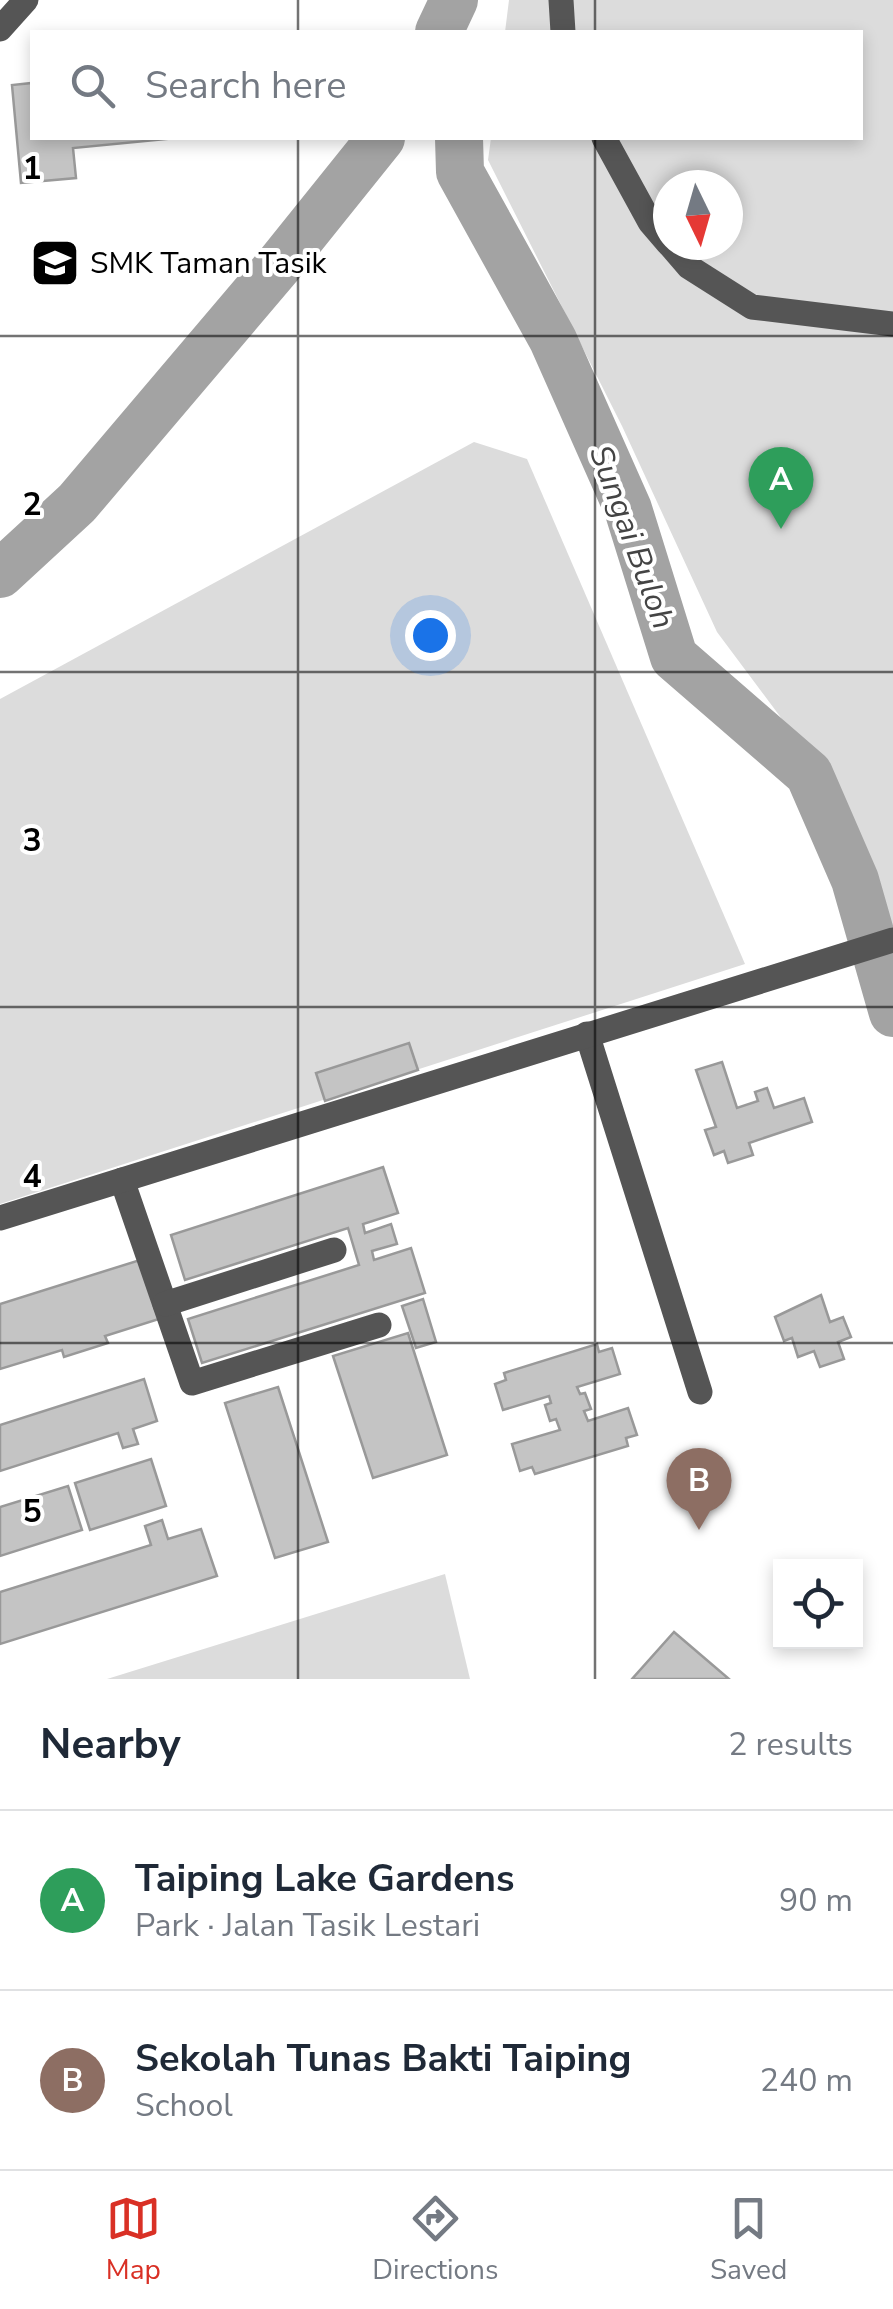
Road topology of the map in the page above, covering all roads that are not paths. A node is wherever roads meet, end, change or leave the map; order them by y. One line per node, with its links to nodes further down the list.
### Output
1 (26, 0): 3 (street)
2 (561, 0): 4 (street)
3 (0, 29)
4 (563, 30)
5 (605, 140): 6 (street)
6 (653, 225)
7 (683, 260): 8 (street)
8 (893, 324)
9 (893, 940): 10 (street)
10 (587, 1034): 11 (street); 16 (street)
11 (122, 1180): 12 (street); 14 (street)
12 (0, 1218)
13 (334, 1250): 14 (street)
14 (164, 1304): 15 (street)
15 (379, 1325)
16 (700, 1392)

